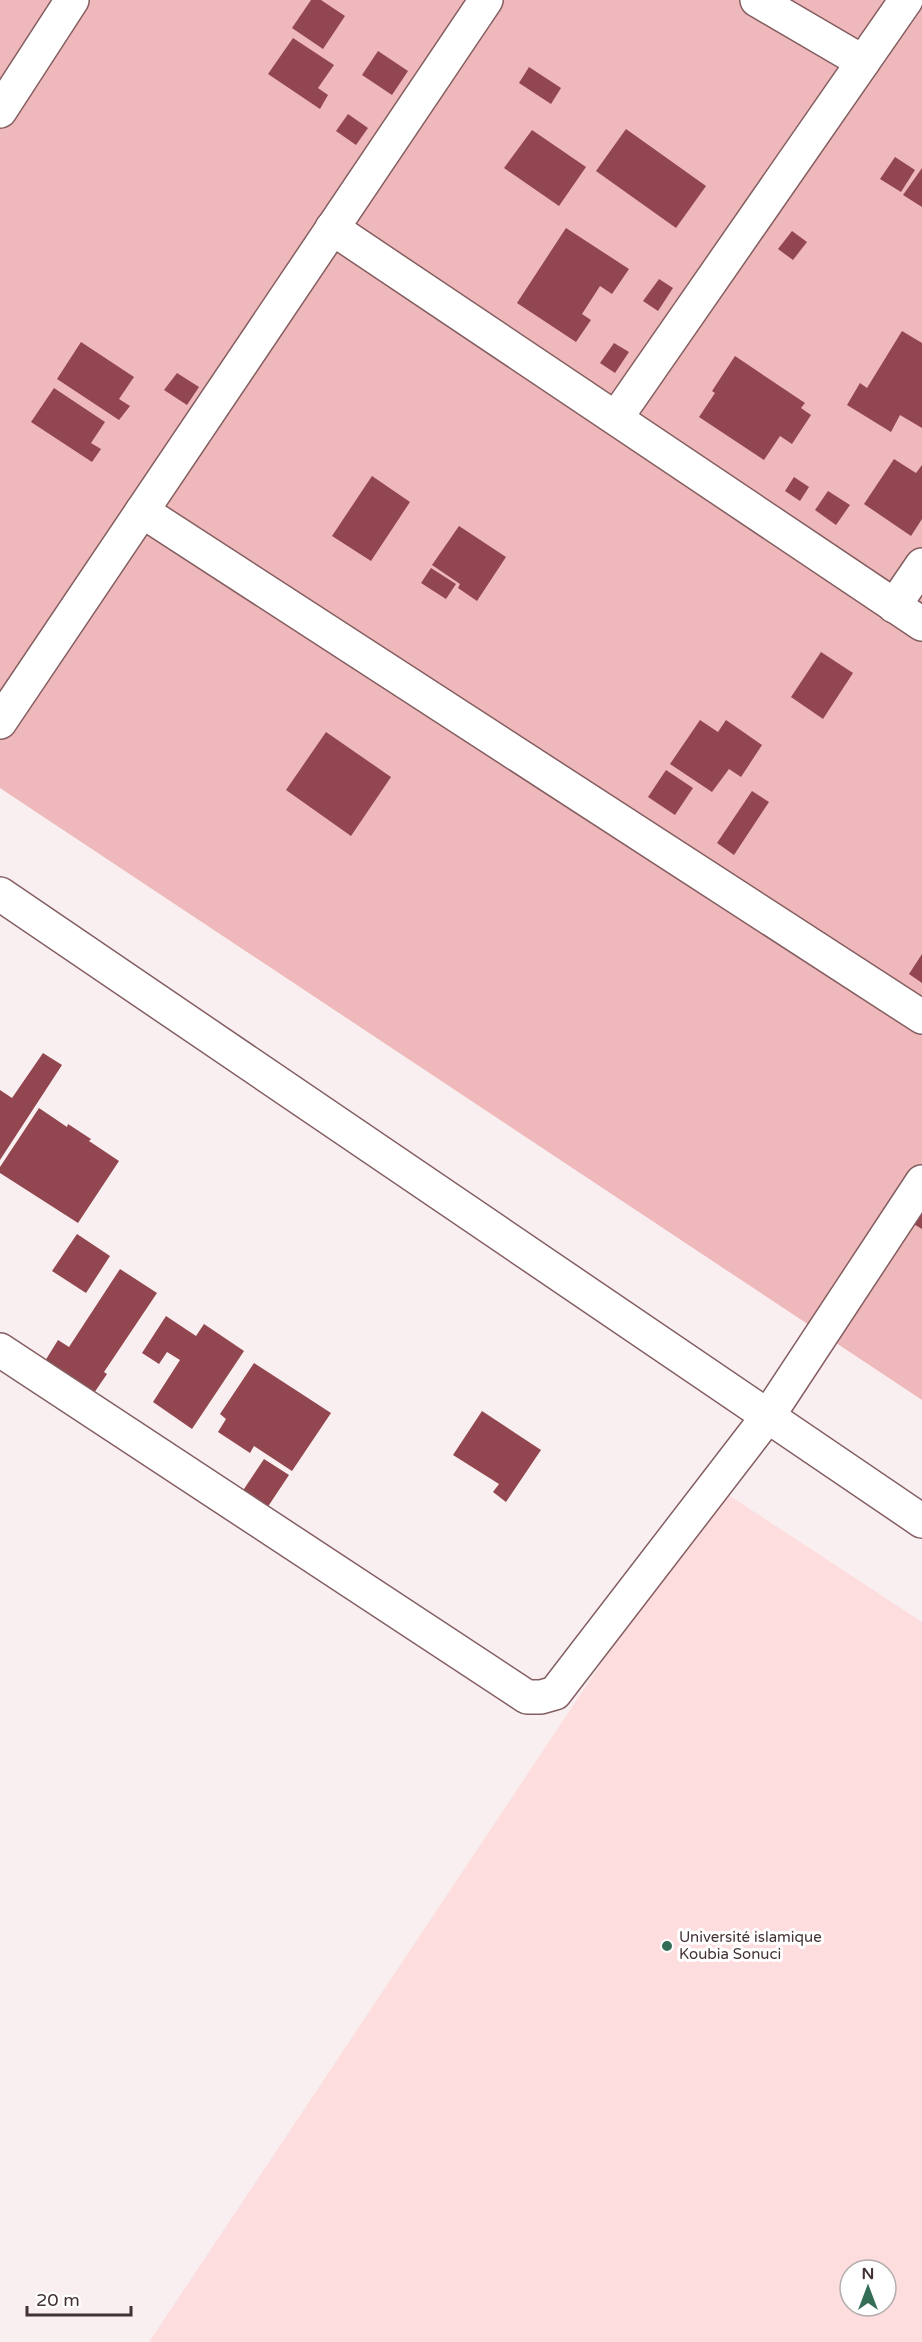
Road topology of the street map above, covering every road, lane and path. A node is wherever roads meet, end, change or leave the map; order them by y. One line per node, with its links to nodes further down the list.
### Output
1 (72, 0): 6 (street)
2 (486, 0): 7 (street)
3 (758, 0): 5 (street)
4 (906, 0): 5 (street)
5 (863, 62): 8 (street)
6 (0, 111)
7 (332, 228): 8 (street); 9 (street)
8 (616, 418): 11 (street)
9 (142, 512): 13 (street); 15 (street)
10 (922, 565): 11 (street)
11 (894, 606): 12 (street)
12 (922, 624)
13 (0, 722)
14 (0, 894): 18 (street)
15 (922, 1017)
16 (922, 1182): 18 (street)
17 (0, 1350): 18 (street)
18 (768, 1416): 19 (street)
19 (922, 1521)

